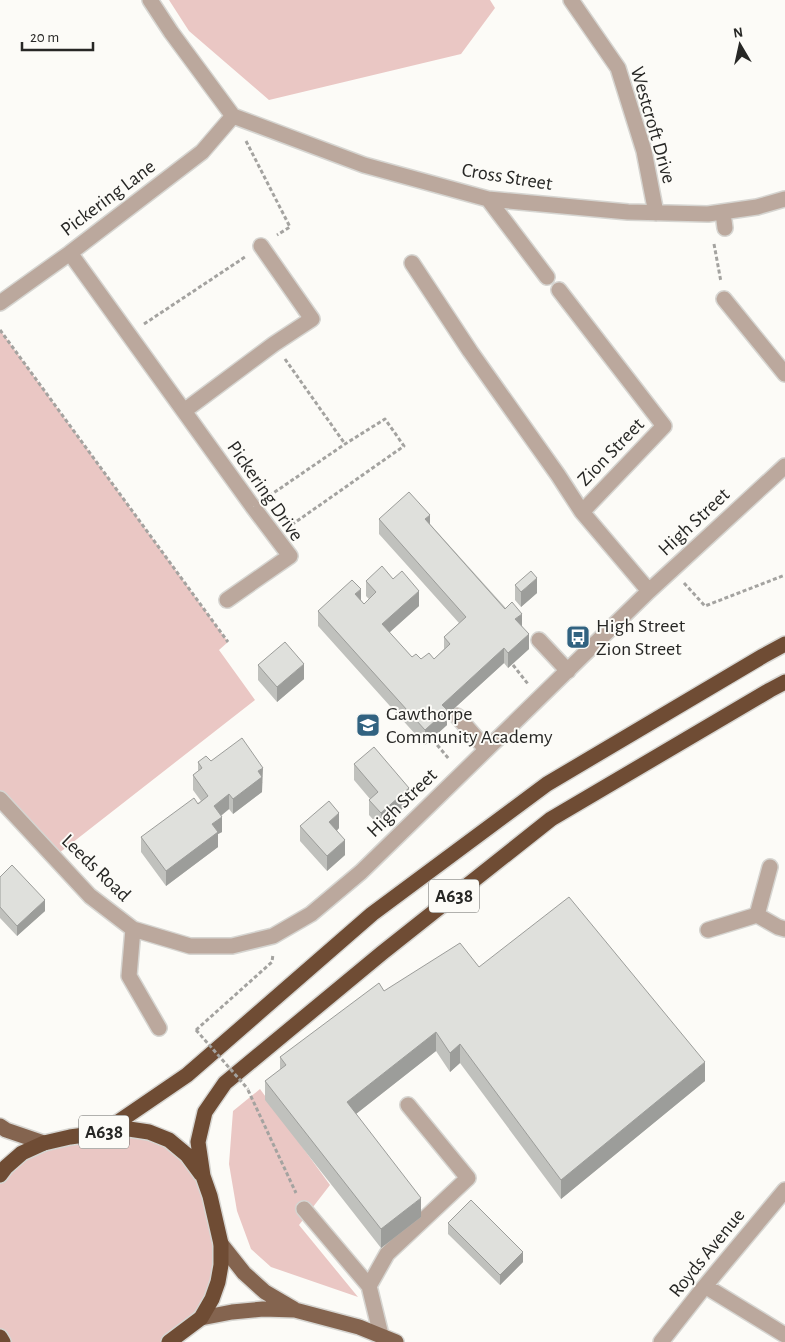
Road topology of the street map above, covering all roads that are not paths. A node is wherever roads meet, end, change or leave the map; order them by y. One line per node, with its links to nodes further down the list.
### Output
1 (150, 0): 3 (street)
2 (572, 0): 6 (street, Westcroft Drive)
3 (233, 116): 4 (street, Cross Street); 10 (street, Pickering Lane)
4 (488, 199): 6 (street, Cross Street); 12 (street)
5 (785, 199): 7 (street, Cross Street)
6 (656, 213): 7 (street, Cross Street)
7 (716, 213): 8 (street)
8 (725, 228)
9 (261, 246): 17 (street)
10 (70, 252): 15 (street, Pickering Lane); 17 (street, Pickering Drive)
11 (412, 263): 19 (street)
12 (547, 277)
13 (559, 290): 19 (street, Zion Street)
14 (724, 299): 16 (street)
15 (0, 303)
16 (785, 374)
17 (184, 412): 21 (street, Pickering Drive)
18 (785, 466): 20 (street, High Street)
19 (582, 512): 20 (street, Zion Street)
20 (649, 591): 24 (street, High Street)
21 (227, 600)
22 (538, 640): 24 (street)
23 (785, 644): 37 (highway, A638)
24 (568, 671): 27 (street, High Street)
25 (785, 682): 40 (highway, A638)
26 (457, 716): 27 (street)
27 (486, 749): 31 (street, High Street)
28 (0, 799): 31 (street, Leeds Road)
29 (770, 867): 30 (street)
30 (757, 915): 32 (street); 33 (street)
31 (133, 929): 34 (street, Leeds Road)
32 (785, 929)
33 (708, 930)
34 (159, 1028)
35 (408, 1105): 44 (street)
36 (0, 1126): 38 (main road)
37 (105, 1131): 38 (highway, A638); 40 (highway, A638)
38 (44, 1143): 39 (highway, A638)
39 (0, 1175)
40 (203, 1176): 43 (highway, A638)
41 (785, 1190): 45 (street, Royds Avenue)
42 (304, 1210): 44 (street)
43 (221, 1244): 46 (main road); 47 (highway, A638)
44 (369, 1286): 48 (street)
45 (705, 1286): 49 (street); 54 (street, Royds Avenue)
46 (295, 1310): 47 (main road); 48 (main road)
47 (201, 1318): 52 (highway, A638)
48 (381, 1335): 53 (main road)
49 (785, 1335)
50 (0, 1336): 51 (highway)
51 (3, 1342)
52 (169, 1342)
53 (396, 1342)
54 (661, 1342)

